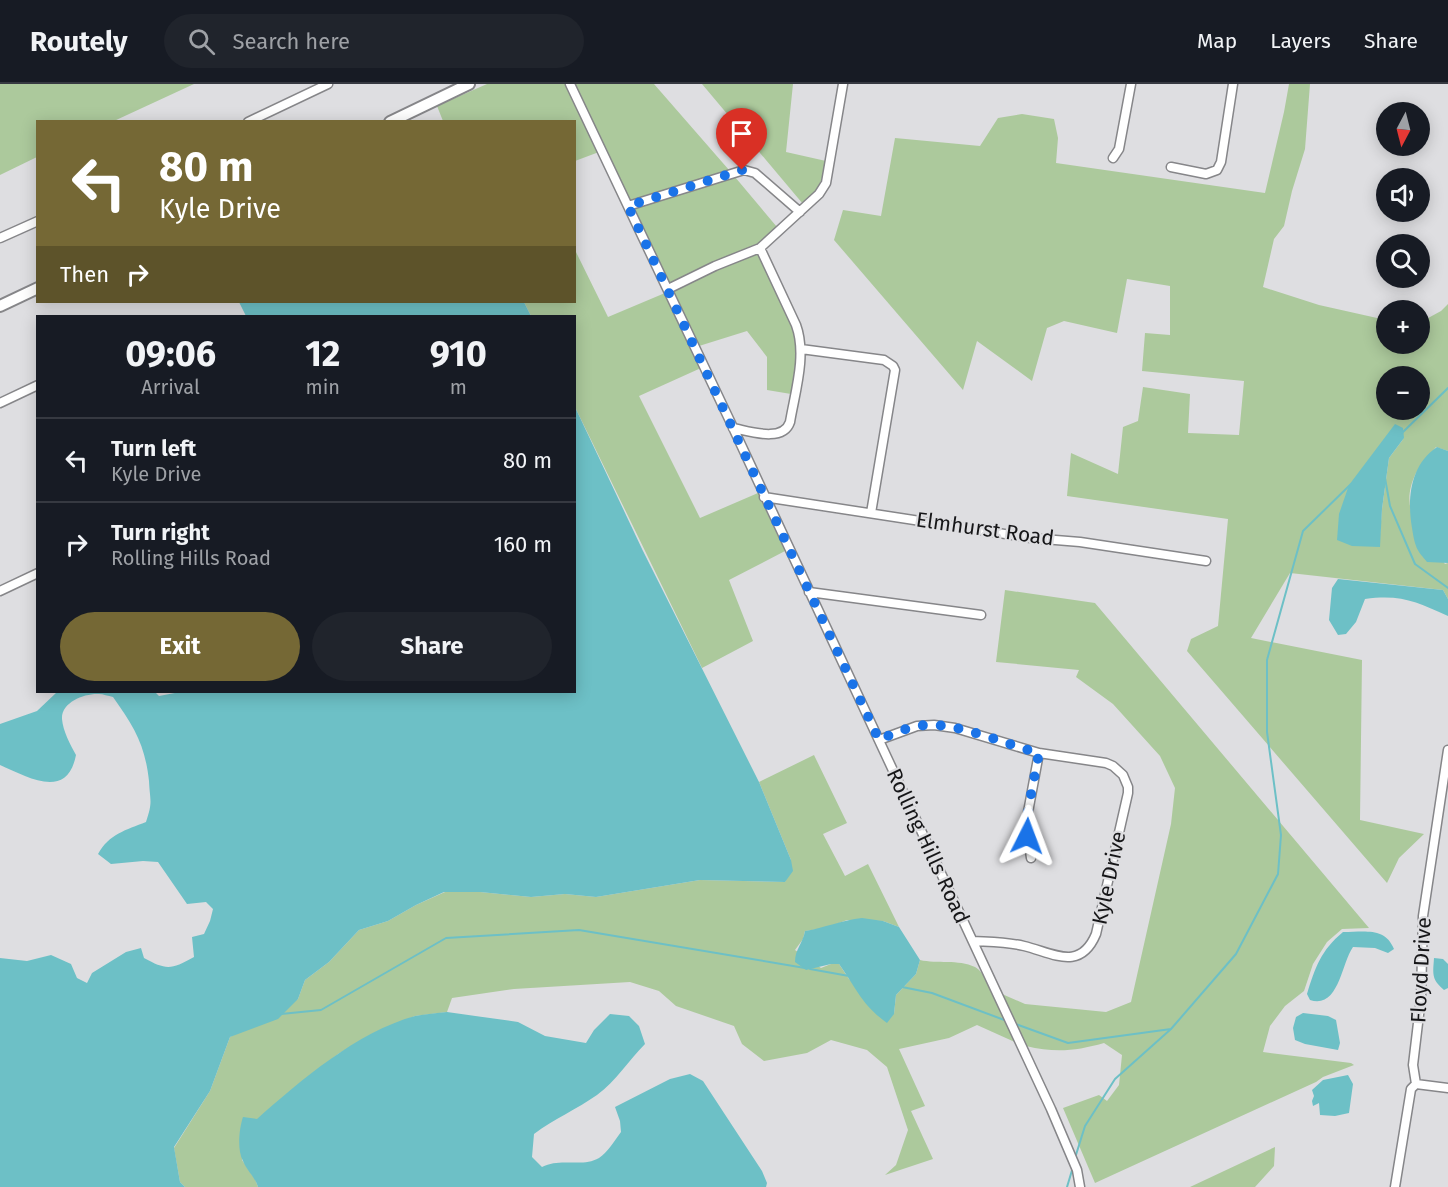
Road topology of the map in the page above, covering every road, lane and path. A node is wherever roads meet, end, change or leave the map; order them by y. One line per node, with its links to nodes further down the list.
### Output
1 (328, 84): 7 (street)
2 (470, 84): 8 (street)
3 (570, 84): 11 (street, Rolling Hills Road)
4 (843, 84): 12 (street)
5 (1131, 84): 9 (street)
6 (1233, 84): 10 (street)
7 (252, 120)
8 (394, 120)
9 (1113, 158)
10 (1171, 168)
11 (628, 206): 12 (street); 17 (street, Rolling Hills Road)
12 (800, 212): 15 (street)
13 (36, 222): 14 (street)
14 (0, 238)
15 (760, 248): 17 (street); 19 (street)
16 (36, 289): 18 (street)
17 (668, 289): 22 (street, Rolling Hills Road)
18 (0, 306)
19 (801, 349): 22 (street); 24 (street)
20 (36, 386): 21 (street)
21 (0, 403)
22 (733, 428): 23 (street, Rolling Hills Road)
23 (764, 497): 24 (street, Elmhurst Road); 28 (street, Rolling Hills Road)
24 (871, 513): 25 (street, Elmhurst Road)
25 (1206, 561)
26 (36, 574): 27 (street)
27 (0, 591)
28 (809, 592): 29 (street); 30 (street, Rolling Hills Road)
29 (981, 615)
30 (879, 740): 32 (street, Kyle Drive); 34 (street, Rolling Hills Road)
31 (1448, 750): 35 (street, Floyd Drive)
32 (1039, 753): 33 (street); 34 (street, Kyle Drive)
33 (1031, 858)
34 (972, 942): 37 (street, Rolling Hills Road)
35 (1416, 1084): 36 (street); 38 (street, Floyd Drive)
36 (1448, 1088)
37 (1080, 1187)
38 (1395, 1187)

